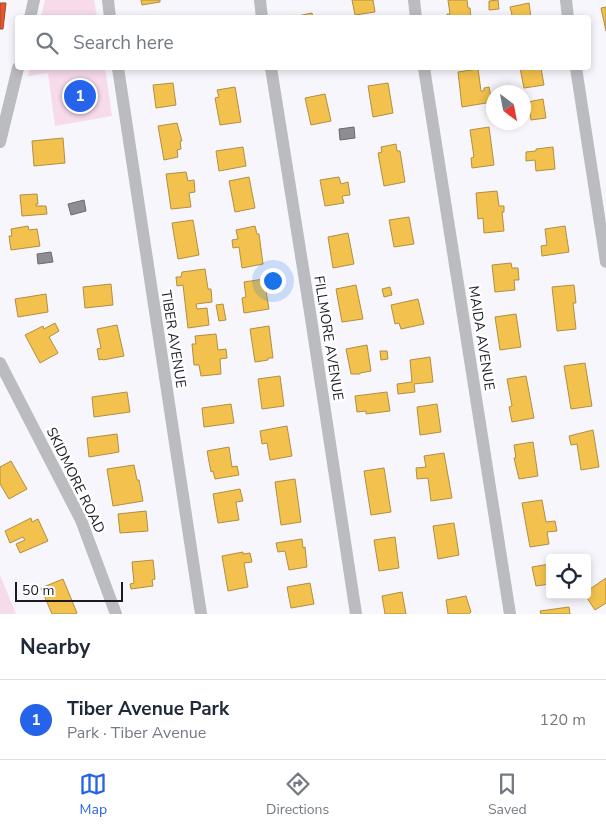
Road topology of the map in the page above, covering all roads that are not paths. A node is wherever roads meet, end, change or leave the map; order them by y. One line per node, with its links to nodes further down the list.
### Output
1 (34, 0): 6 (street)
2 (108, 0): 7 (street)
3 (260, 0): 8 (street)
4 (414, 0): 9 (street)
5 (566, 0): 10 (street)
6 (31, 15)
7 (110, 15)
8 (262, 15)
9 (416, 15)
10 (568, 15)
11 (18, 70): 16 (street)
12 (118, 70): 20 (street, TIBER AVENUE)
13 (270, 70): 21 (street, FILLMORE AVENUE)
14 (424, 70): 22 (street, MAIDA AVENUE)
15 (576, 70): 17 (street)
16 (0, 142)
17 (606, 262)
18 (0, 363): 19 (street, SKIDMORE ROAD)
19 (116, 614)
20 (201, 614)
21 (356, 614)
22 (510, 614)

